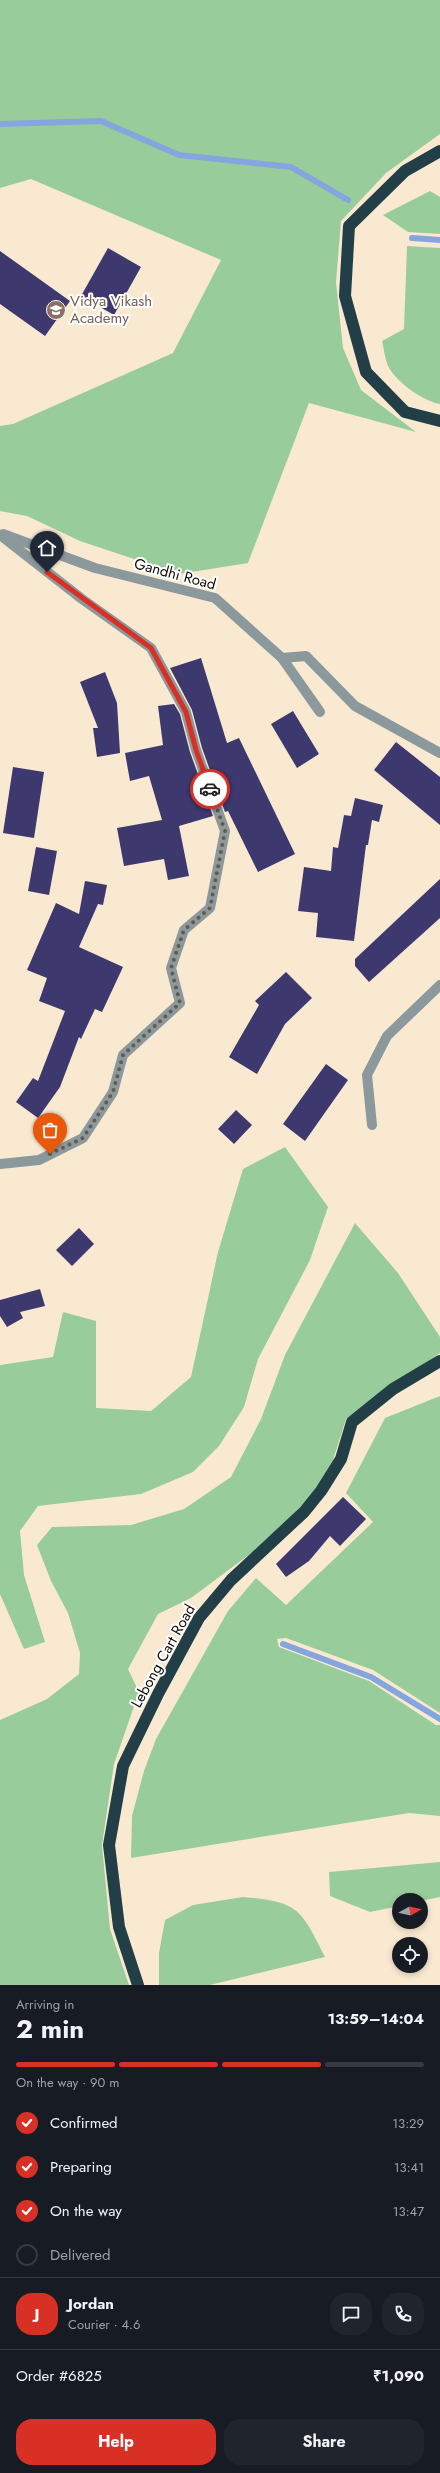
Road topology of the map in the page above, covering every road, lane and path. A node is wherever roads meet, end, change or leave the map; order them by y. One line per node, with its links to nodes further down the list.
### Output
1 (440, 151): 2 (highway)
2 (440, 421)
3 (0, 534): 4 (street, Gandhi Road); 9 (street)
4 (282, 658): 5 (street, Gandhi Road); 6 (street)
5 (320, 712)
6 (440, 753)
7 (440, 985): 8 (street)
8 (372, 1125)
9 (0, 1164)
10 (440, 1361): 11 (highway, Lebong Cart Road)
11 (138, 1985)

